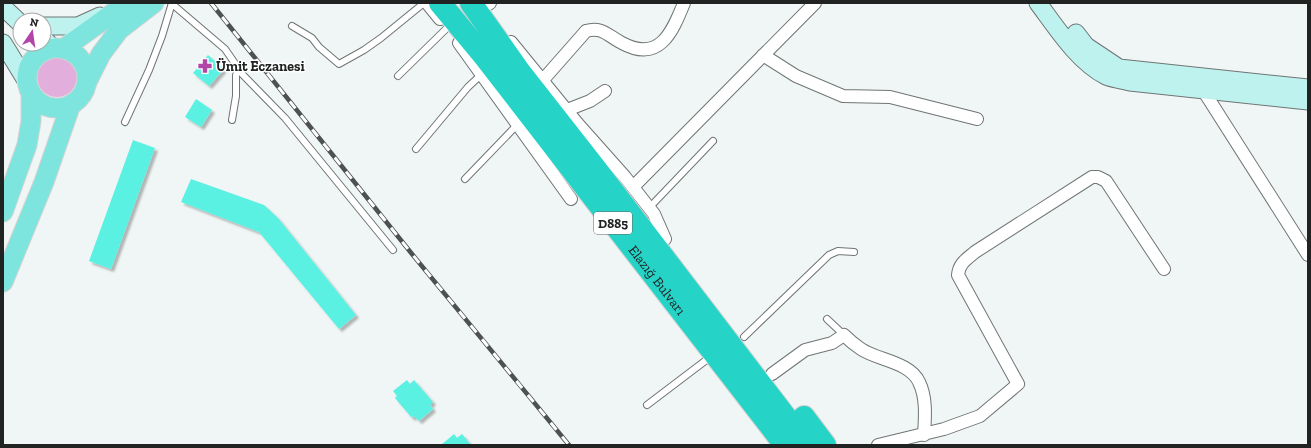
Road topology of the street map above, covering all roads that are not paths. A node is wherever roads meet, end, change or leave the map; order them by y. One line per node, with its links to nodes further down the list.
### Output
1 (154, 3): 24 (main road)
2 (172, 3): 20 (lane); 34 (lane)
3 (424, 3): 15 (lane)
4 (427, 3): 16 (street)
5 (440, 3): 48 (highway, Elazığ Bulvarı / D885)
6 (815, 3): 19 (street)
7 (1038, 3): 27 (street)
8 (1050, 3): 26 (street)
9 (482, 4): 23 (street); 38 (highway, Elazığ Bulvarı / D885)
10 (685, 4): 23 (street)
11 (125, 5): 14 (street); 18 (main road)
12 (3, 7): 13 (street)
13 (12, 15)
14 (52, 26)
15 (292, 26)
16 (447, 28): 21 (street); 22 (lane)
17 (3, 43): 25 (street)
18 (53, 45): 24 (main road); 25 (main road)
19 (763, 55): 32 (street); 40 (street)
20 (239, 70): 33 (lane); 45 (lane)
21 (482, 74): 35 (street); 37 (lane)
22 (398, 76)
23 (542, 80): 31 (street)
24 (87, 82): 30 (main road)
25 (29, 87): 30 (main road); 43 (main road)
26 (1308, 88)
27 (1203, 90): 29 (street); 47 (street)
28 (605, 91): 31 (street)
29 (1308, 101)
30 (72, 104): 50 (main road)
31 (567, 110): 40 (street)
32 (977, 119)
33 (232, 120)
34 (124, 122)
35 (518, 124): 39 (lane); 41 (street)
36 (713, 141): 42 (lane)
37 (416, 149)
38 (596, 169): 44 (highway); 60 (highway, Elazığ Bulvarı / D885)
39 (465, 179)
40 (633, 187): 42 (street)
41 (572, 200)
42 (650, 208): 44 (street)
43 (3, 212)
44 (665, 239): 53 (highway)
45 (393, 250)
46 (854, 252): 53 (lane)
47 (1308, 255)
48 (641, 260): 54 (highway); 59 (highway, Elazığ Bulvarı / D885)
49 (1164, 269): 57 (street)
50 (3, 282)
51 (827, 319): 52 (lane)
52 (844, 335): 55 (street); 57 (street)
53 (744, 337): 55 (highway)
54 (705, 361): 56 (lane); 58 (highway)
55 (772, 374): 61 (highway)
56 (647, 405)
57 (924, 435): 62 (street)
58 (770, 445)
59 (785, 445)
60 (807, 445)
61 (825, 445)
62 (878, 445)

